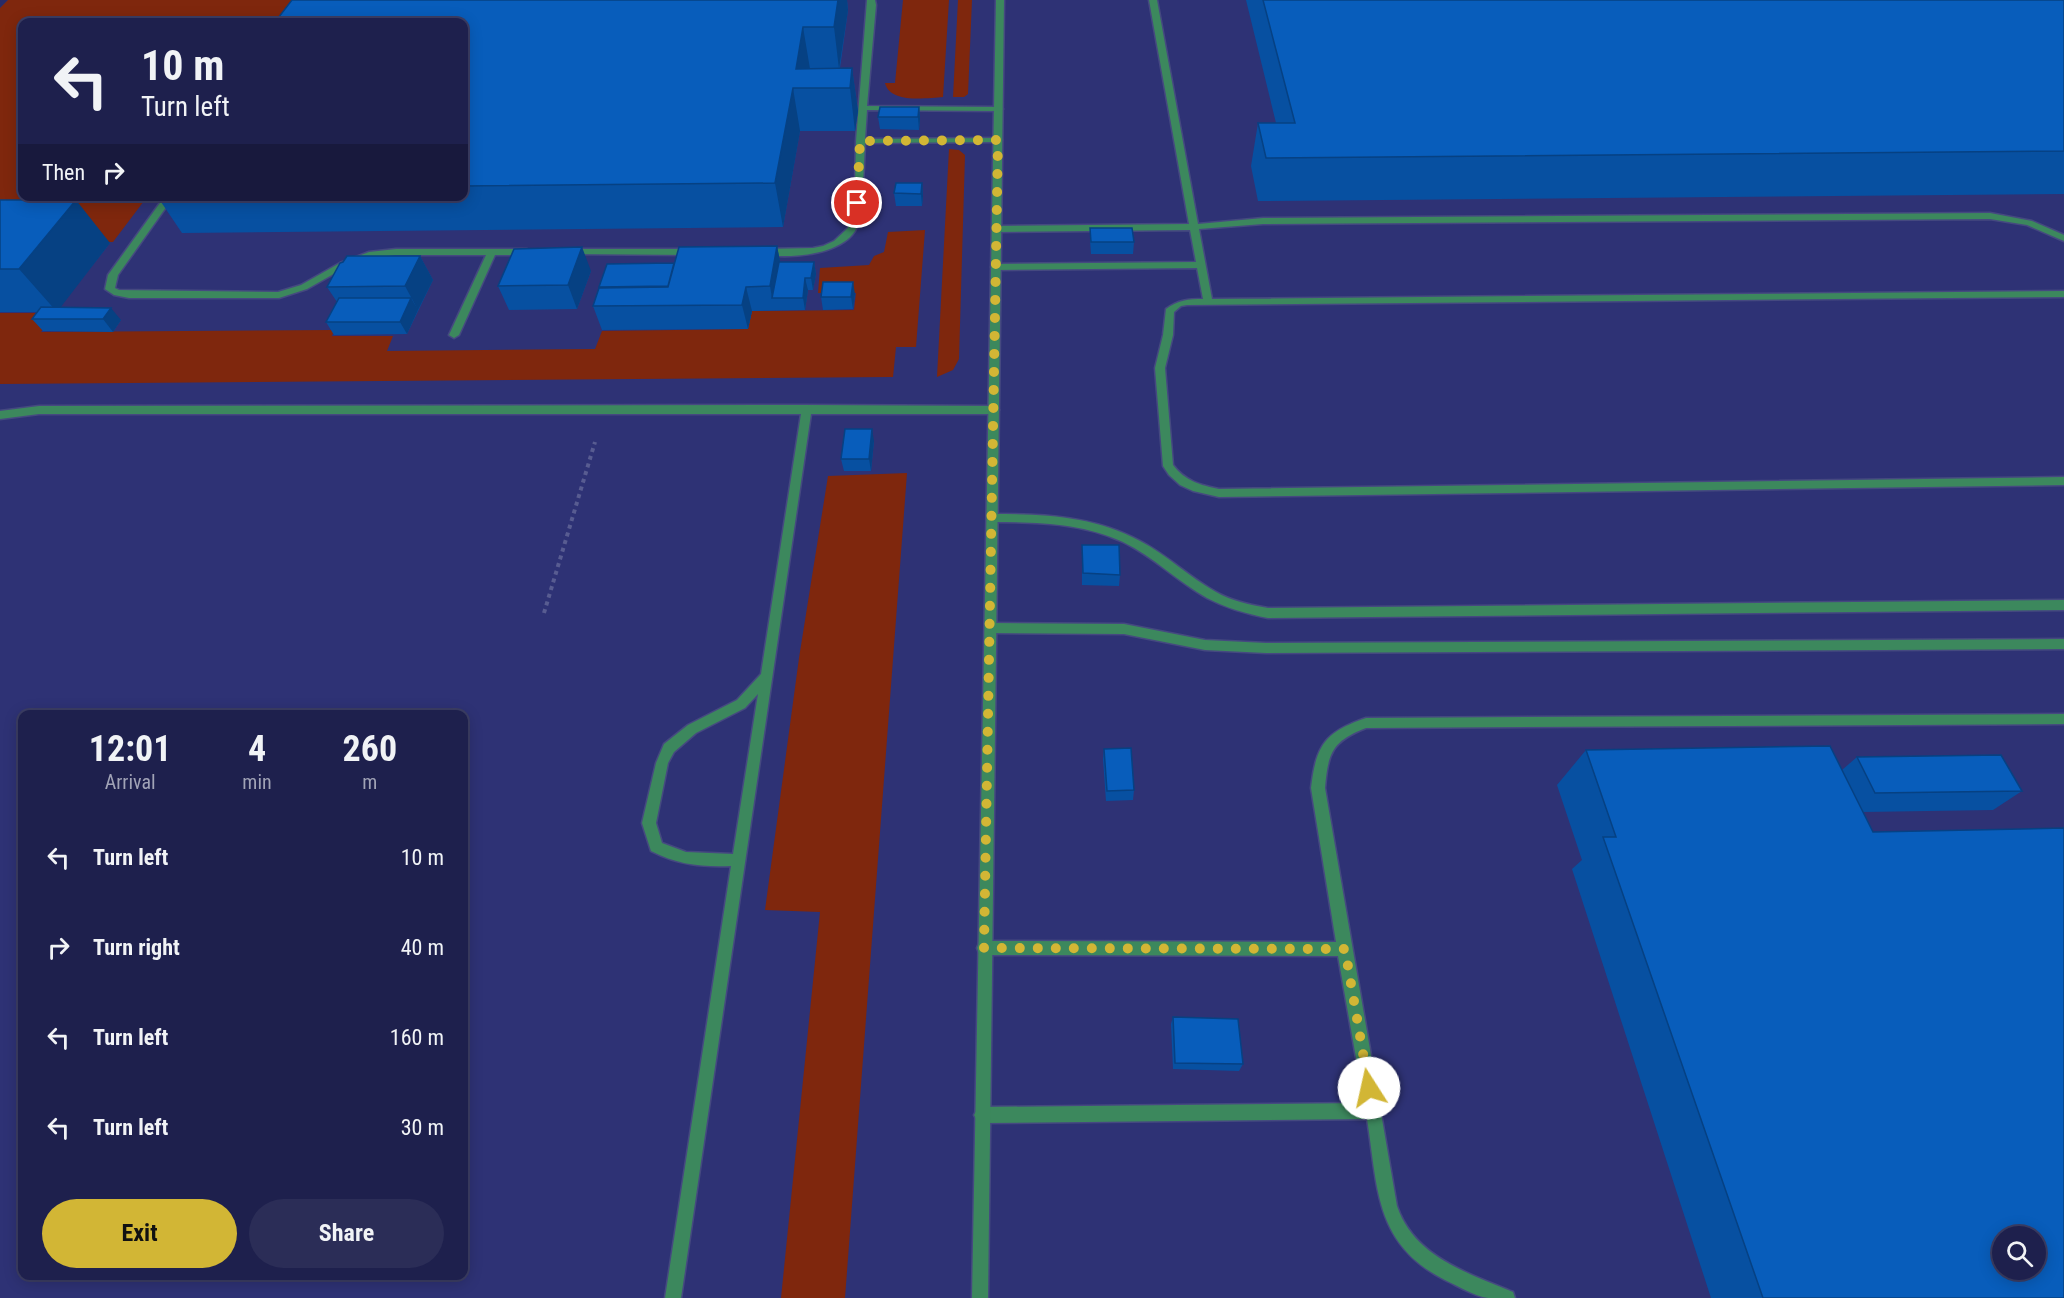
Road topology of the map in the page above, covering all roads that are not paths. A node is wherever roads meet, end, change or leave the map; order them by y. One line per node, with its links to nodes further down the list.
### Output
1 (871, 0): 4 (street)
2 (1000, 0): 5 (street)
3 (1153, 0): 9 (street)
4 (863, 108): 5 (street); 7 (street)
5 (999, 109): 6 (street)
6 (998, 140): 7 (street); 10 (street)
7 (860, 141): 16 (street)
8 (166, 201): 12 (street)
9 (1195, 227): 10 (street); 11 (street); 17 (street)
10 (997, 229): 18 (street)
11 (2064, 238)
12 (492, 252): 13 (street); 21 (street)
13 (539, 252)
14 (562, 252): 15 (street)
15 (703, 252)
16 (750, 252)
17 (1201, 265): 18 (street); 20 (street)
18 (996, 267): 23 (street)
19 (2064, 294): 20 (street)
20 (1208, 302): 25 (street)
21 (454, 335)
22 (807, 409): 23 (street); 24 (street); 30 (street)
23 (994, 410): 26 (street)
24 (0, 415)
25 (2064, 481)
26 (993, 518): 27 (street); 28 (street)
27 (2064, 605)
28 (991, 628): 29 (street); 33 (street)
29 (2064, 644)
30 (766, 677): 32 (street); 32 (street)
31 (2064, 718): 34 (street)
32 (739, 860): 37 (street)
33 (984, 948): 34 (street); 36 (street)
34 (1345, 949): 35 (street)
35 (1373, 1111): 36 (street); 39 (street)
36 (982, 1115): 38 (street)
37 (673, 1298)
38 (980, 1298)
39 (1507, 1298)

